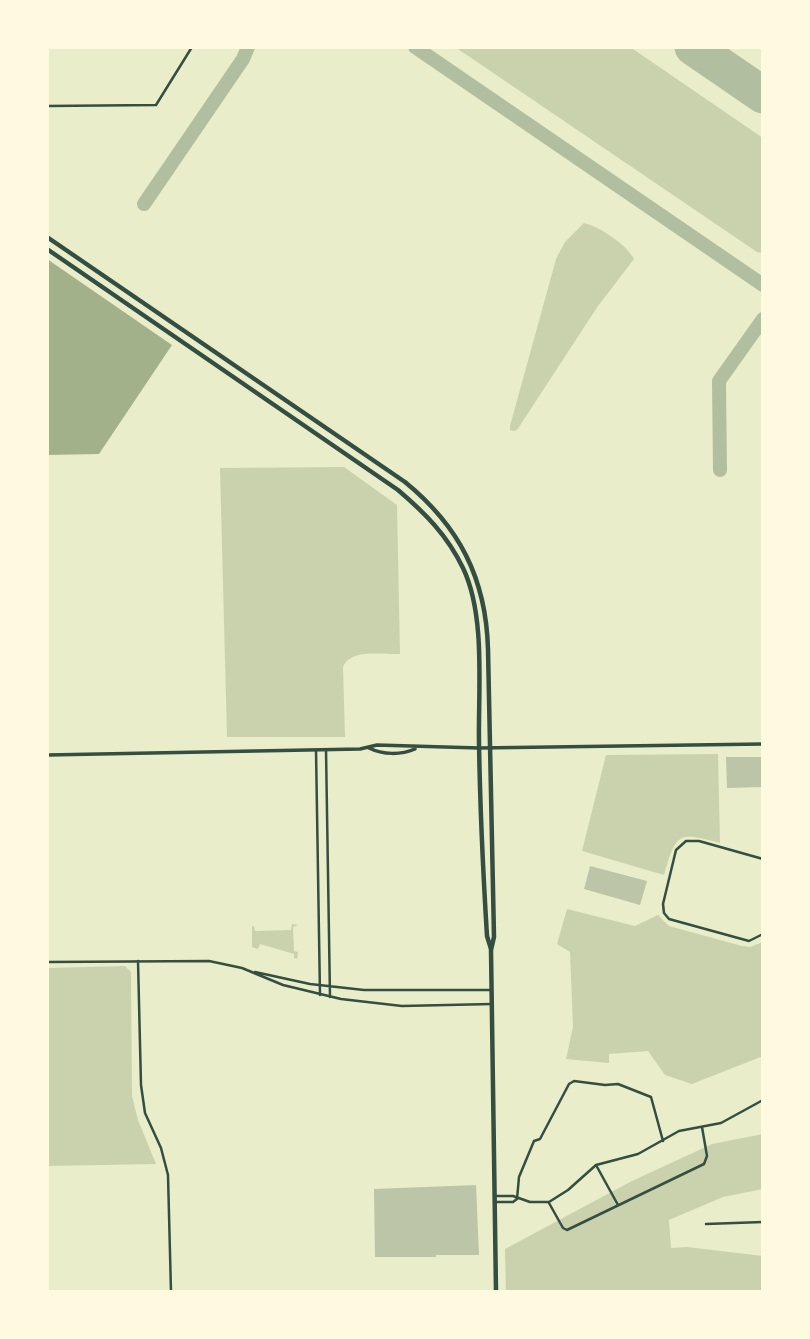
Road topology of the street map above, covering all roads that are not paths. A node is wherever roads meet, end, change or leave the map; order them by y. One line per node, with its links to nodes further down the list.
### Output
1 (192, 47): 2 (street)
2 (47, 106)
3 (47, 237): 5 (main road)
4 (47, 249): 6 (main road)
5 (385, 468): 6 (main road); 9 (main road)
6 (379, 478): 8 (main road)
7 (763, 744): 9 (street)
8 (479, 748): 9 (street); 11 (street); 15 (main road)
9 (491, 748): 15 (main road)
10 (316, 750): 11 (street); 12 (street); 19 (street)
11 (326, 750): 20 (street)
12 (47, 755)
13 (763, 859): 14 (street)
14 (763, 934)
15 (491, 950): 21 (main road)
16 (138, 961): 17 (street); 18 (street); 35 (street)
17 (47, 962)
18 (249, 971): 19 (street); 22 (street)
19 (320, 985): 20 (street); 22 (street)
20 (329, 987): 21 (street); 23 (street)
21 (492, 990): 24 (main road)
22 (320, 995): 23 (street)
23 (330, 997): 24 (street)
24 (492, 1004): 29 (main road)
25 (763, 1100): 26 (street)
26 (702, 1127): 27 (street); 32 (street)
27 (663, 1141): 28 (street); 30 (street)
28 (596, 1165): 31 (street); 32 (street)
29 (495, 1199): 30 (street); 36 (main road)
30 (517, 1199): 31 (street)
31 (549, 1202): 32 (street)
32 (618, 1205)
33 (763, 1223): 34 (street)
34 (706, 1224)
35 (171, 1292)
36 (496, 1292)

